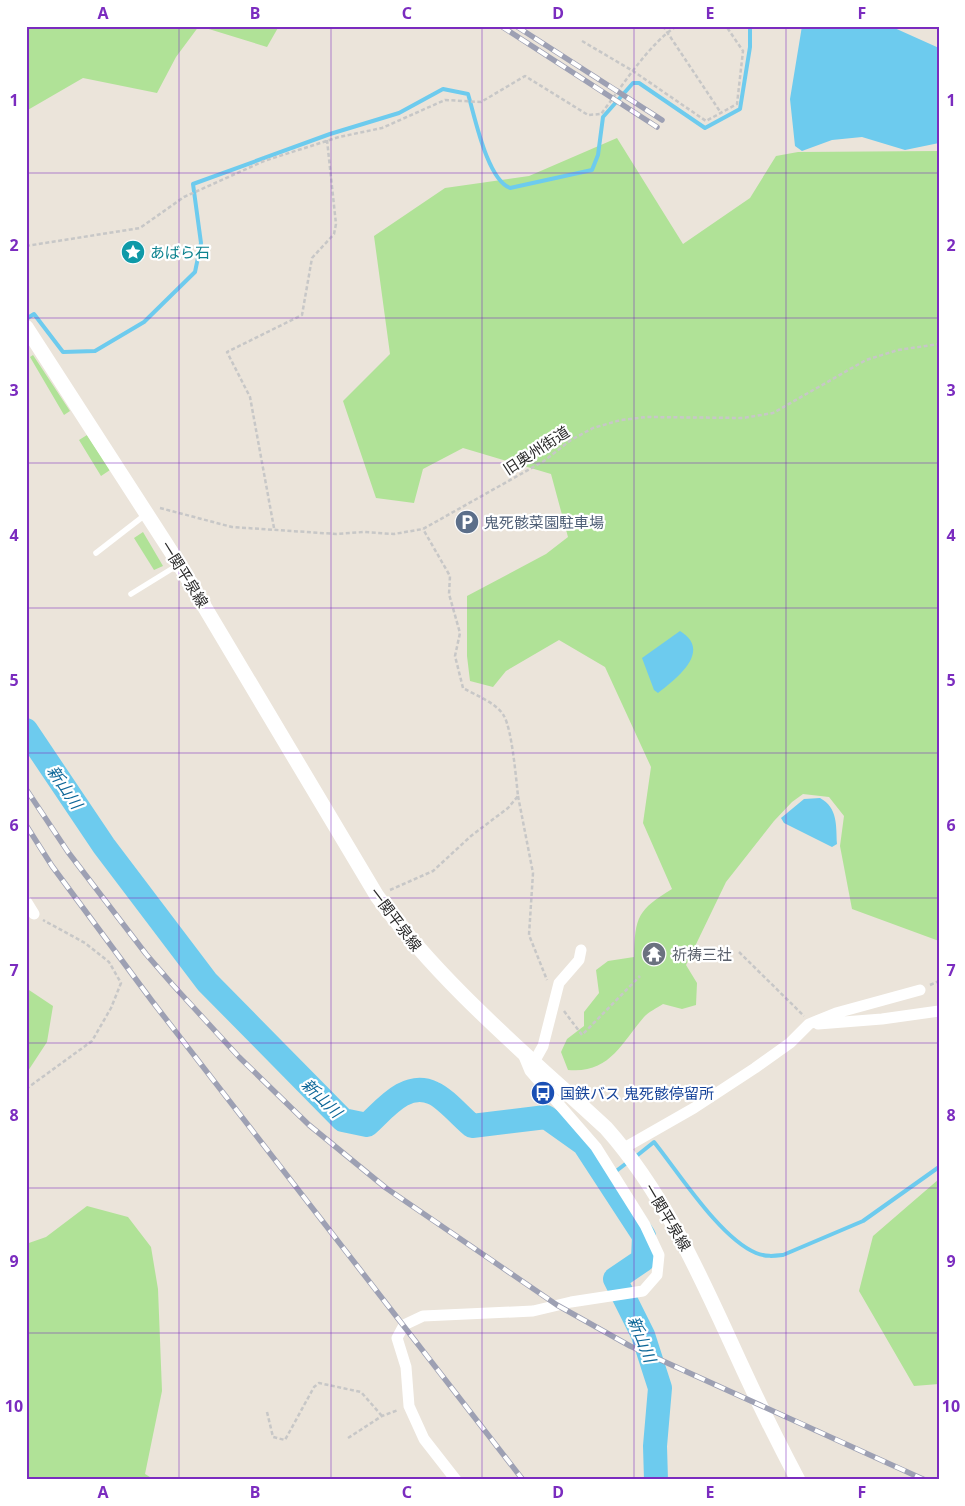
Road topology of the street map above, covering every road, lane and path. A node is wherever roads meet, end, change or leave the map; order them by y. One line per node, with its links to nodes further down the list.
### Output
1 (663, 26): 4 (path)
2 (677, 26): 4 (path)
3 (726, 26): 7 (path)
4 (668, 32): 6 (path); 7 (path)
5 (582, 41): 6 (path)
6 (633, 71): 7 (path); 8 (path)
7 (721, 113)
8 (327, 140): 9 (path); 13 (path)
9 (26, 246)
10 (26, 327): 12 (main road, 一関平泉線)
11 (939, 344): 14 (path, 旧奥州街道)
12 (144, 509): 13 (path, 旧奥州街道); 15 (lane); 16 (main road, 一関平泉線)
13 (274, 528): 14 (path, 旧奥州街道)
14 (423, 529): 18 (path)
15 (96, 553)
16 (179, 564): 17 (lane); 19 (main road, 一関平泉線)
17 (131, 594)
18 (518, 796): 19 (path); 26 (path)
19 (377, 896): 29 (main road, 一関平泉線)
20 (26, 901): 21 (street)
21 (34, 914): 31 (path)
22 (581, 950): 26 (street)
23 (739, 952): 28 (path)
24 (640, 976): 26 (path)
25 (920, 990): 28 (street)
26 (555, 1000): 30 (street)
27 (939, 1011): 28 (street)
28 (809, 1024): 32 (street)
29 (522, 1052): 30 (main road, 一関平泉線); 33 (street)
30 (534, 1062): 32 (main road, 一関平泉線)
31 (26, 1089)
32 (624, 1148): 38 (main road, 一関平泉線)
33 (409, 1406): 35 (path); 37 (street)
34 (267, 1412): 35 (path)
35 (382, 1416): 36 (path)
36 (348, 1438)
37 (456, 1480)
38 (798, 1480)

